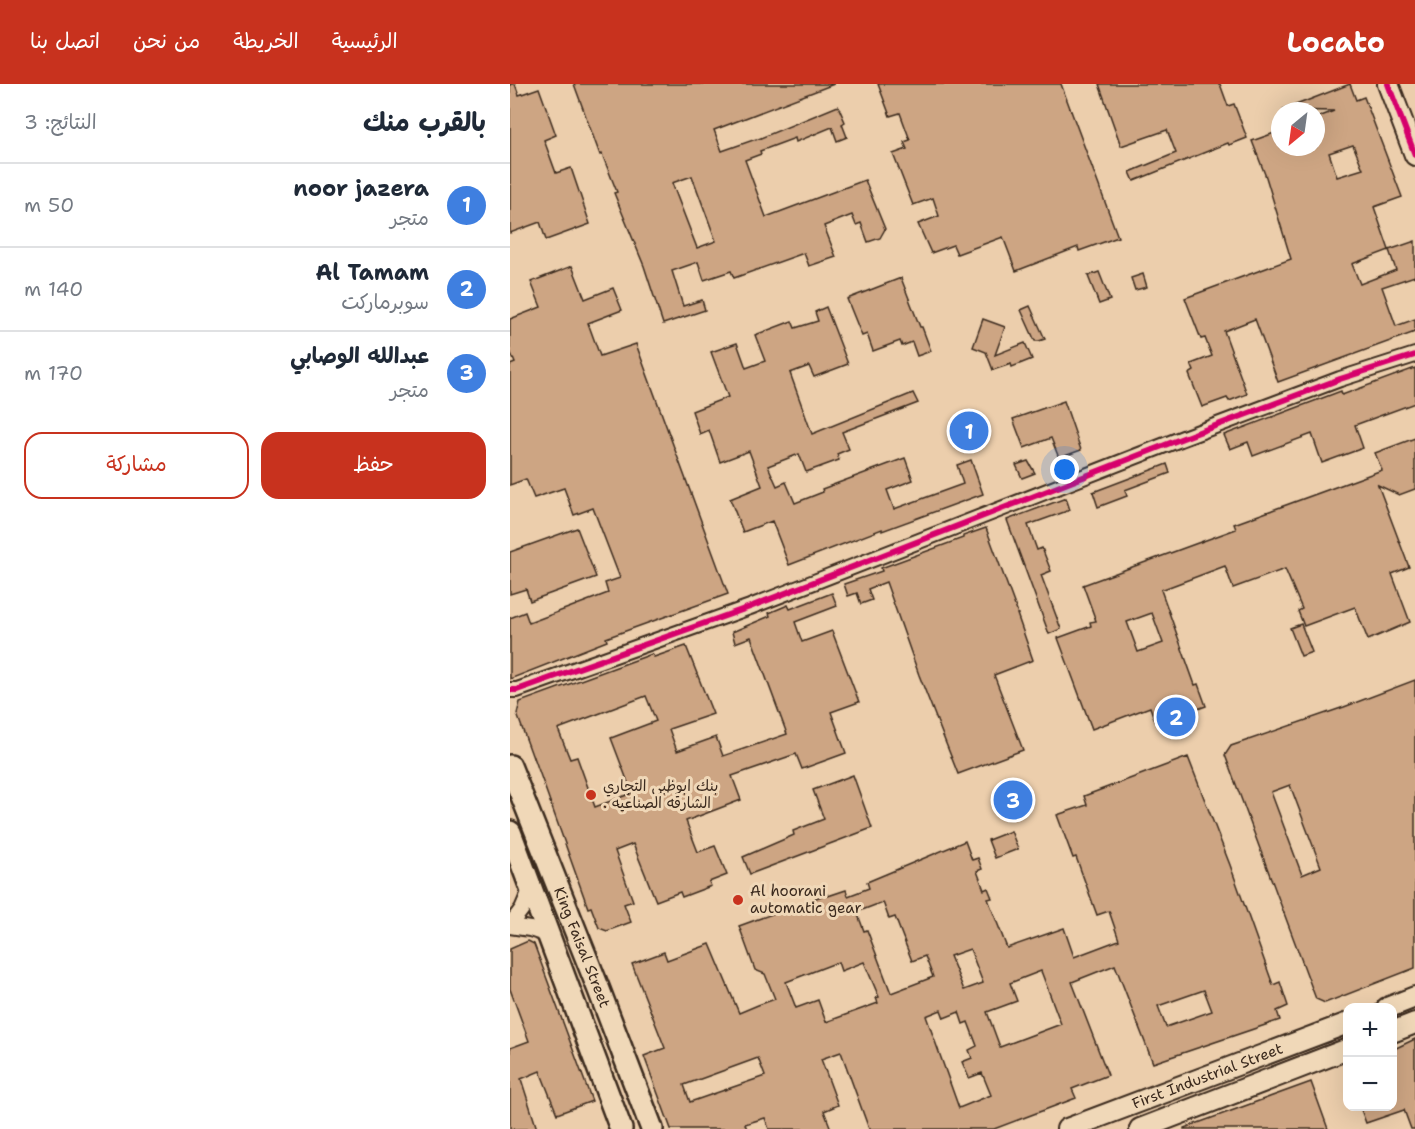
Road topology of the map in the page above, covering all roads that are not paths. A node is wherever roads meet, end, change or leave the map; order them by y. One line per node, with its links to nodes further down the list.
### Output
1 (1388, 84): 2 (main road)
2 (1415, 155)
3 (1415, 355): 4 (street)
4 (512, 693)
5 (510, 766): 17 (main road, King Faisal Street)
6 (510, 832): 7 (main road, King Faisal Street)
7 (531, 888): 8 (street); 9 (main road, King Faisal Street)
8 (510, 926): 9 (street)
9 (548, 935): 16 (main road, King Faisal Street)
10 (1415, 997): 11 (main road)
11 (1397, 1004)
12 (1415, 1023): 14 (main road)
13 (1343, 1025): 18 (main road, First Industrial Street)
14 (1397, 1030)
15 (1343, 1051): 19 (main road, First Industrial Street)
16 (621, 1129)
17 (652, 1129)
18 (1067, 1129)
19 (1140, 1129)

